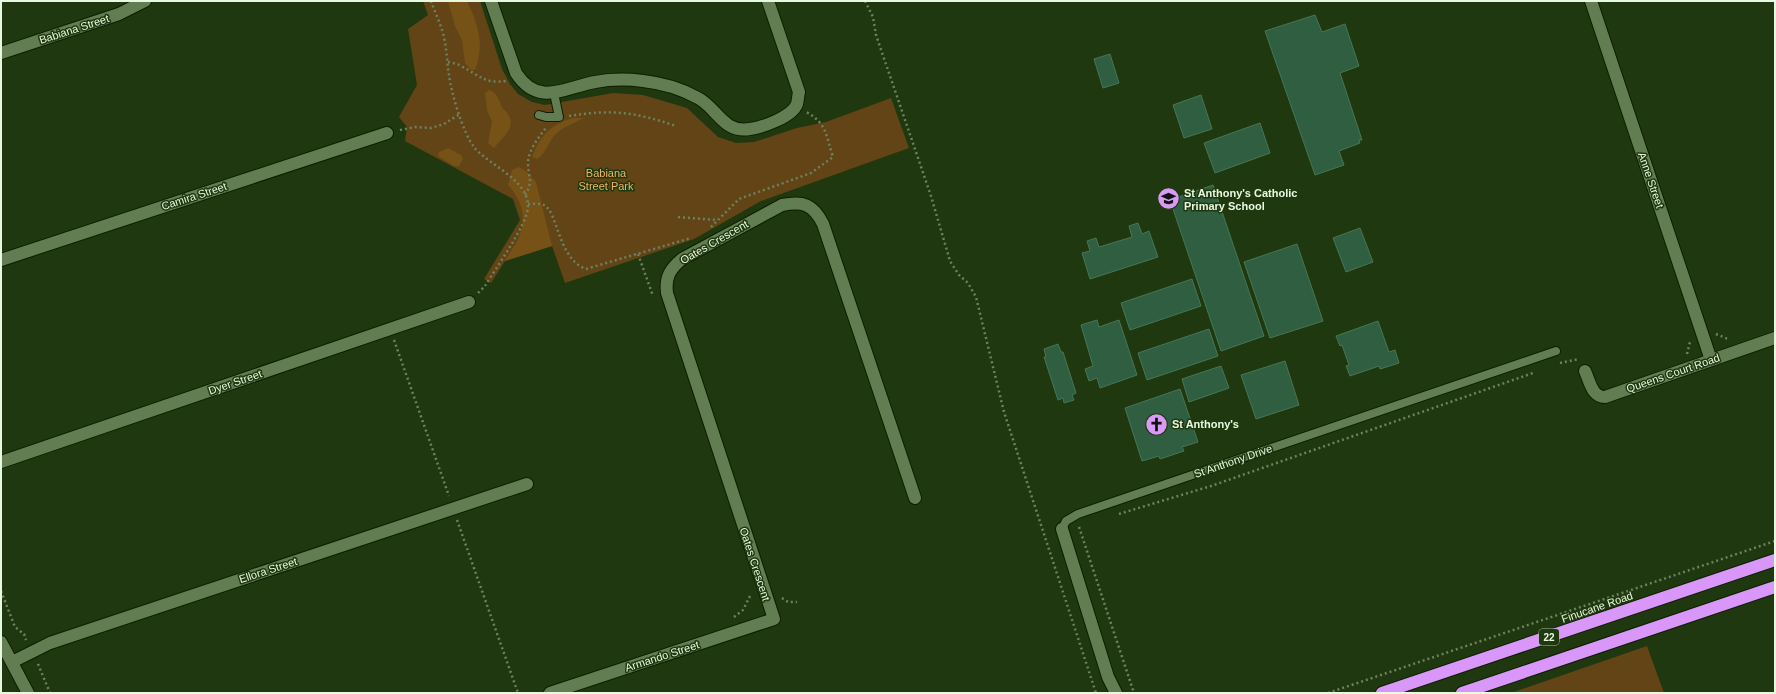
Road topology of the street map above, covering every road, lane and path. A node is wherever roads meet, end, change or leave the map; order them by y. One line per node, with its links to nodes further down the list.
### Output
1 (145, 1): 7 (street, Babiana Street)
2 (431, 1): 8 (path)
3 (491, 1): 9 (street)
4 (768, 1): 11 (street)
5 (865, 1): 53 (path)
6 (1591, 1): 32 (street, Anne Street)
7 (1, 53)
8 (448, 62): 9 (path); 12 (path)
9 (517, 75): 10 (street)
10 (554, 93): 11 (street); 14 (lane)
11 (795, 107): 20 (path)
12 (460, 114): 16 (path); 17 (path)
13 (539, 115): 14 (lane)
14 (559, 117): 15 (path); 17 (path)
15 (676, 126)
16 (387, 133): 24 (street, Camira Street)
17 (525, 195): 18 (path)
18 (528, 204): 23 (path); 26 (path)
19 (678, 217): 20 (path)
20 (718, 220): 21 (path)
21 (705, 230)
22 (696, 236): 23 (path)
23 (638, 253): 25 (path)
24 (1, 260)
25 (654, 298)
26 (469, 302): 36 (street, Dyer Street)
27 (1775, 338): 32 (street, Queens Court Road)
28 (1694, 342): 31 (path)
29 (1556, 351): 41 (lane, St Anthony Drive)
30 (1582, 358): 33 (path)
31 (1681, 358)
32 (1711, 360): 34 (street, Queens Court Road)
33 (1558, 364)
34 (1585, 371)
35 (1536, 372): 39 (path)
36 (1, 462)
37 (527, 484): 49 (street, Ellora Street)
38 (915, 498): 47 (street, Oates Crescent)
39 (1117, 514)
40 (1080, 525): 56 (path)
41 (1062, 529): 50 (street, St Anthony Drive)
42 (1775, 541): 57 (path)
43 (1775, 560): 58 (highway, Finucane Road / 22)
44 (1775, 588): 59 (highway, 22)
45 (751, 590): 46 (path)
46 (731, 619)
47 (774, 619): 52 (street, Armando Street)
48 (1, 642): 49 (street)
49 (12, 662): 51 (street)
50 (1108, 676): 54 (street, St Anthony Drive); 55 (street, St Anthony Drive)
51 (28, 693)
52 (550, 693)
53 (1096, 693)
54 (1110, 693)
55 (1116, 693)
56 (1134, 693)
57 (1328, 693)
58 (1382, 693)
59 (1462, 693)

